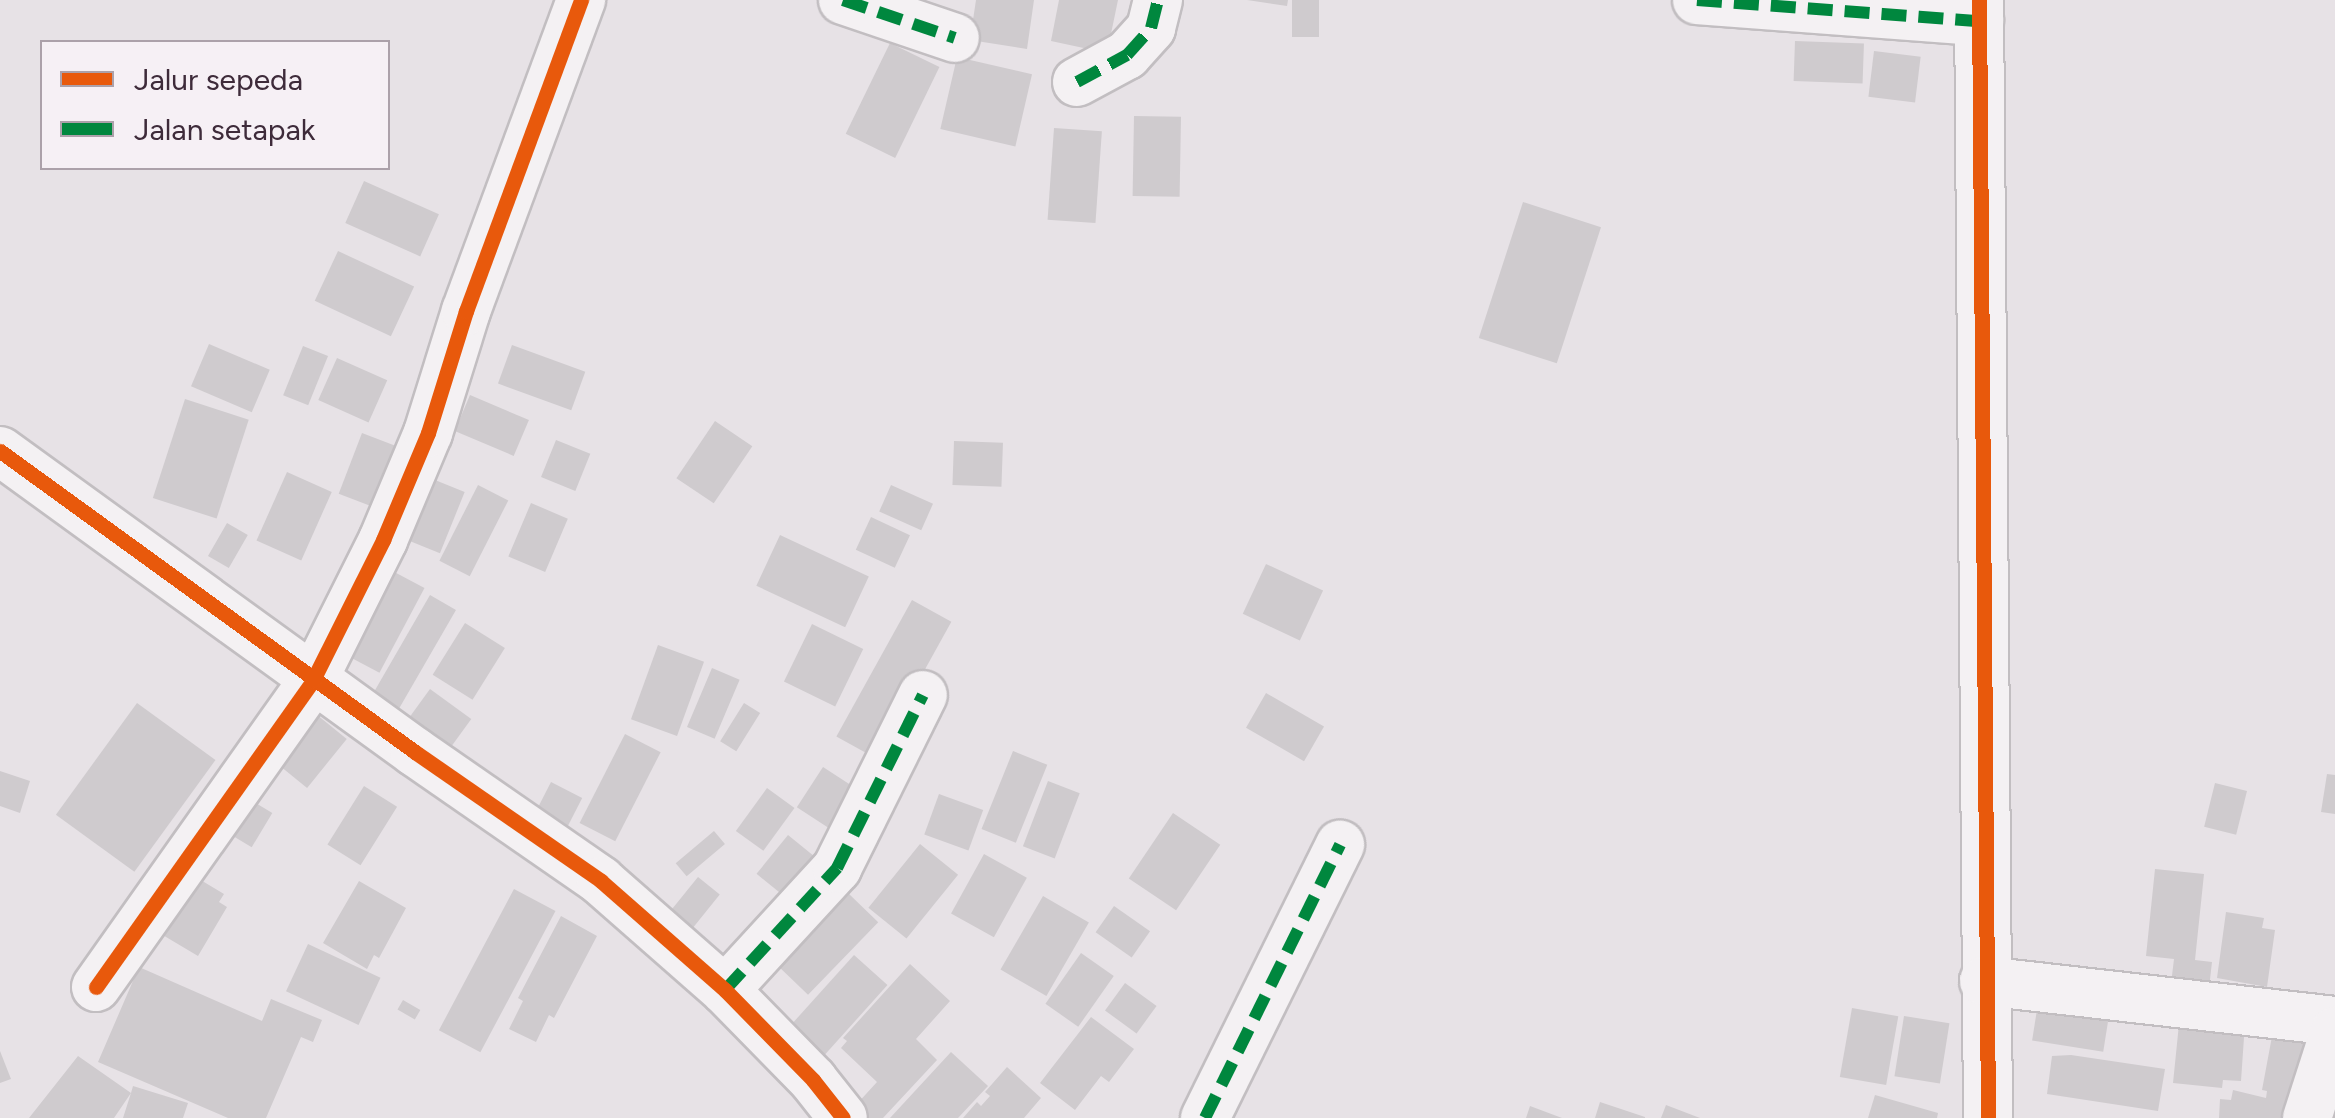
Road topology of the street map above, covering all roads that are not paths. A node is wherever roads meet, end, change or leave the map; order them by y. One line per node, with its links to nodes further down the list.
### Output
1 (582, 0): 9 (street)
2 (842, 0): 6 (street)
3 (1158, 0): 7 (street)
4 (1697, 0): 5 (street)
5 (1979, 10): 12 (street)
6 (955, 38)
7 (1077, 82)
8 (0, 450): 9 (street)
9 (314, 680): 13 (street); 14 (street)
10 (923, 696): 14 (street)
11 (1340, 845): 18 (street)
12 (1984, 981): 15 (street); 19 (street)
13 (96, 987)
14 (725, 990): 17 (street)
15 (2335, 1021)
16 (2335, 1032): 20 (street)
17 (843, 1118)
18 (1205, 1118)
19 (1988, 1118)
20 (2307, 1118)

